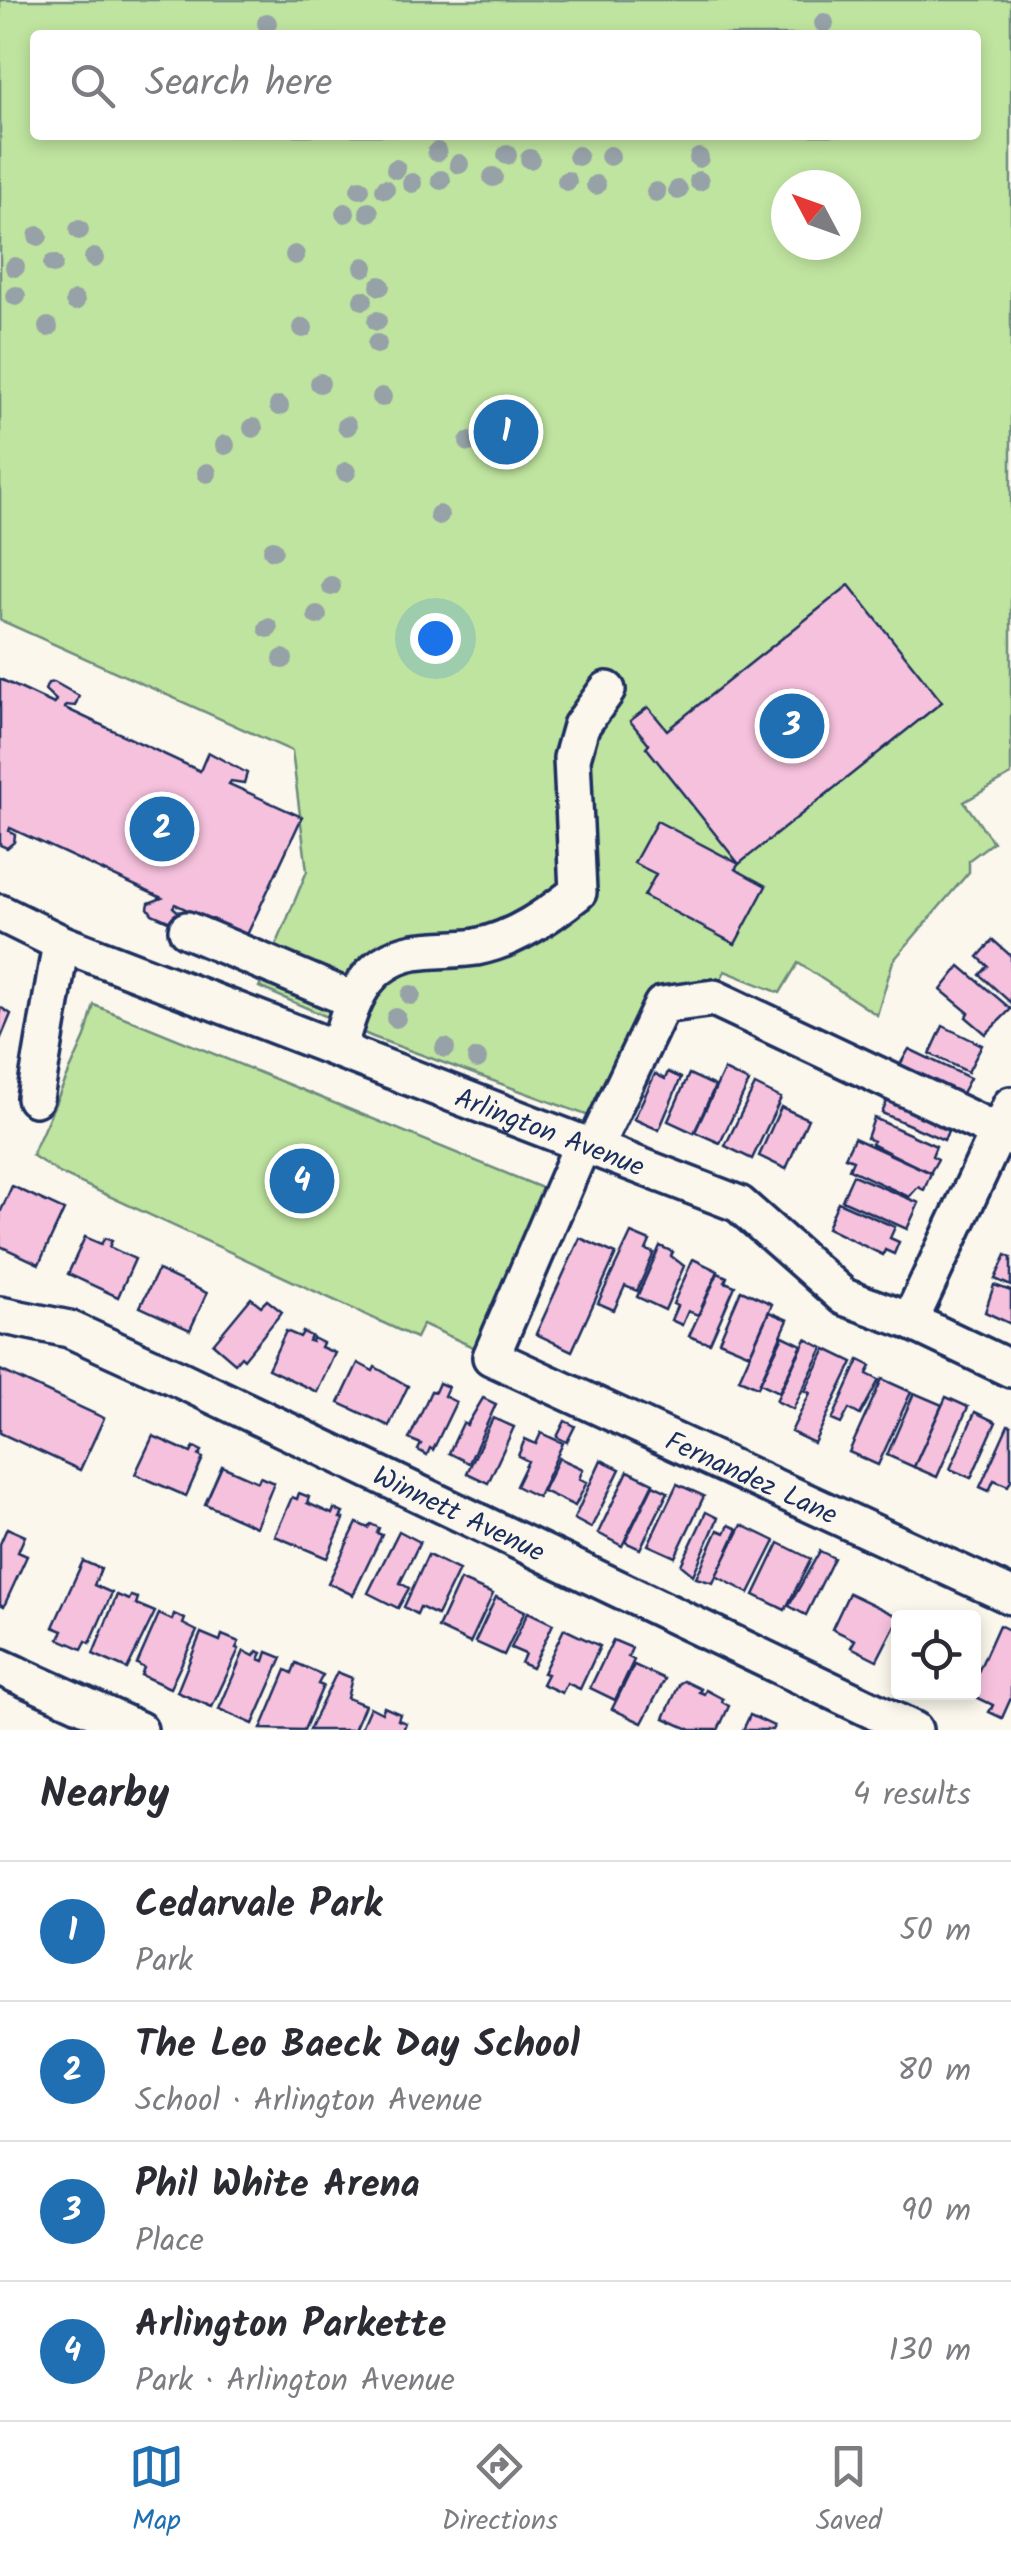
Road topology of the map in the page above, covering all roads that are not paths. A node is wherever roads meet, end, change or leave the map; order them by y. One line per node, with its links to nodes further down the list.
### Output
1 (607, 690): 5 (street)
2 (0, 913): 4 (street, Arlington Avenue)
3 (187, 930): 5 (street)
4 (61, 943): 6 (street, Arlington Avenue); 7 (street)
5 (352, 1000): 6 (street)
6 (338, 1048): 9 (street, Arlington Avenue)
7 (35, 1098)
8 (1006, 1125): 9 (street); 11 (street)
9 (588, 1145): 11 (street, Arlington Avenue); 13 (street, Fernandez Lane)
10 (0, 1315): 16 (street, Winnett Avenue)
11 (910, 1321): 12 (street, Arlington Avenue)
12 (1011, 1370)
13 (1011, 1596)
14 (0, 1667): 15 (street)
15 (140, 1730)
16 (914, 1730)

